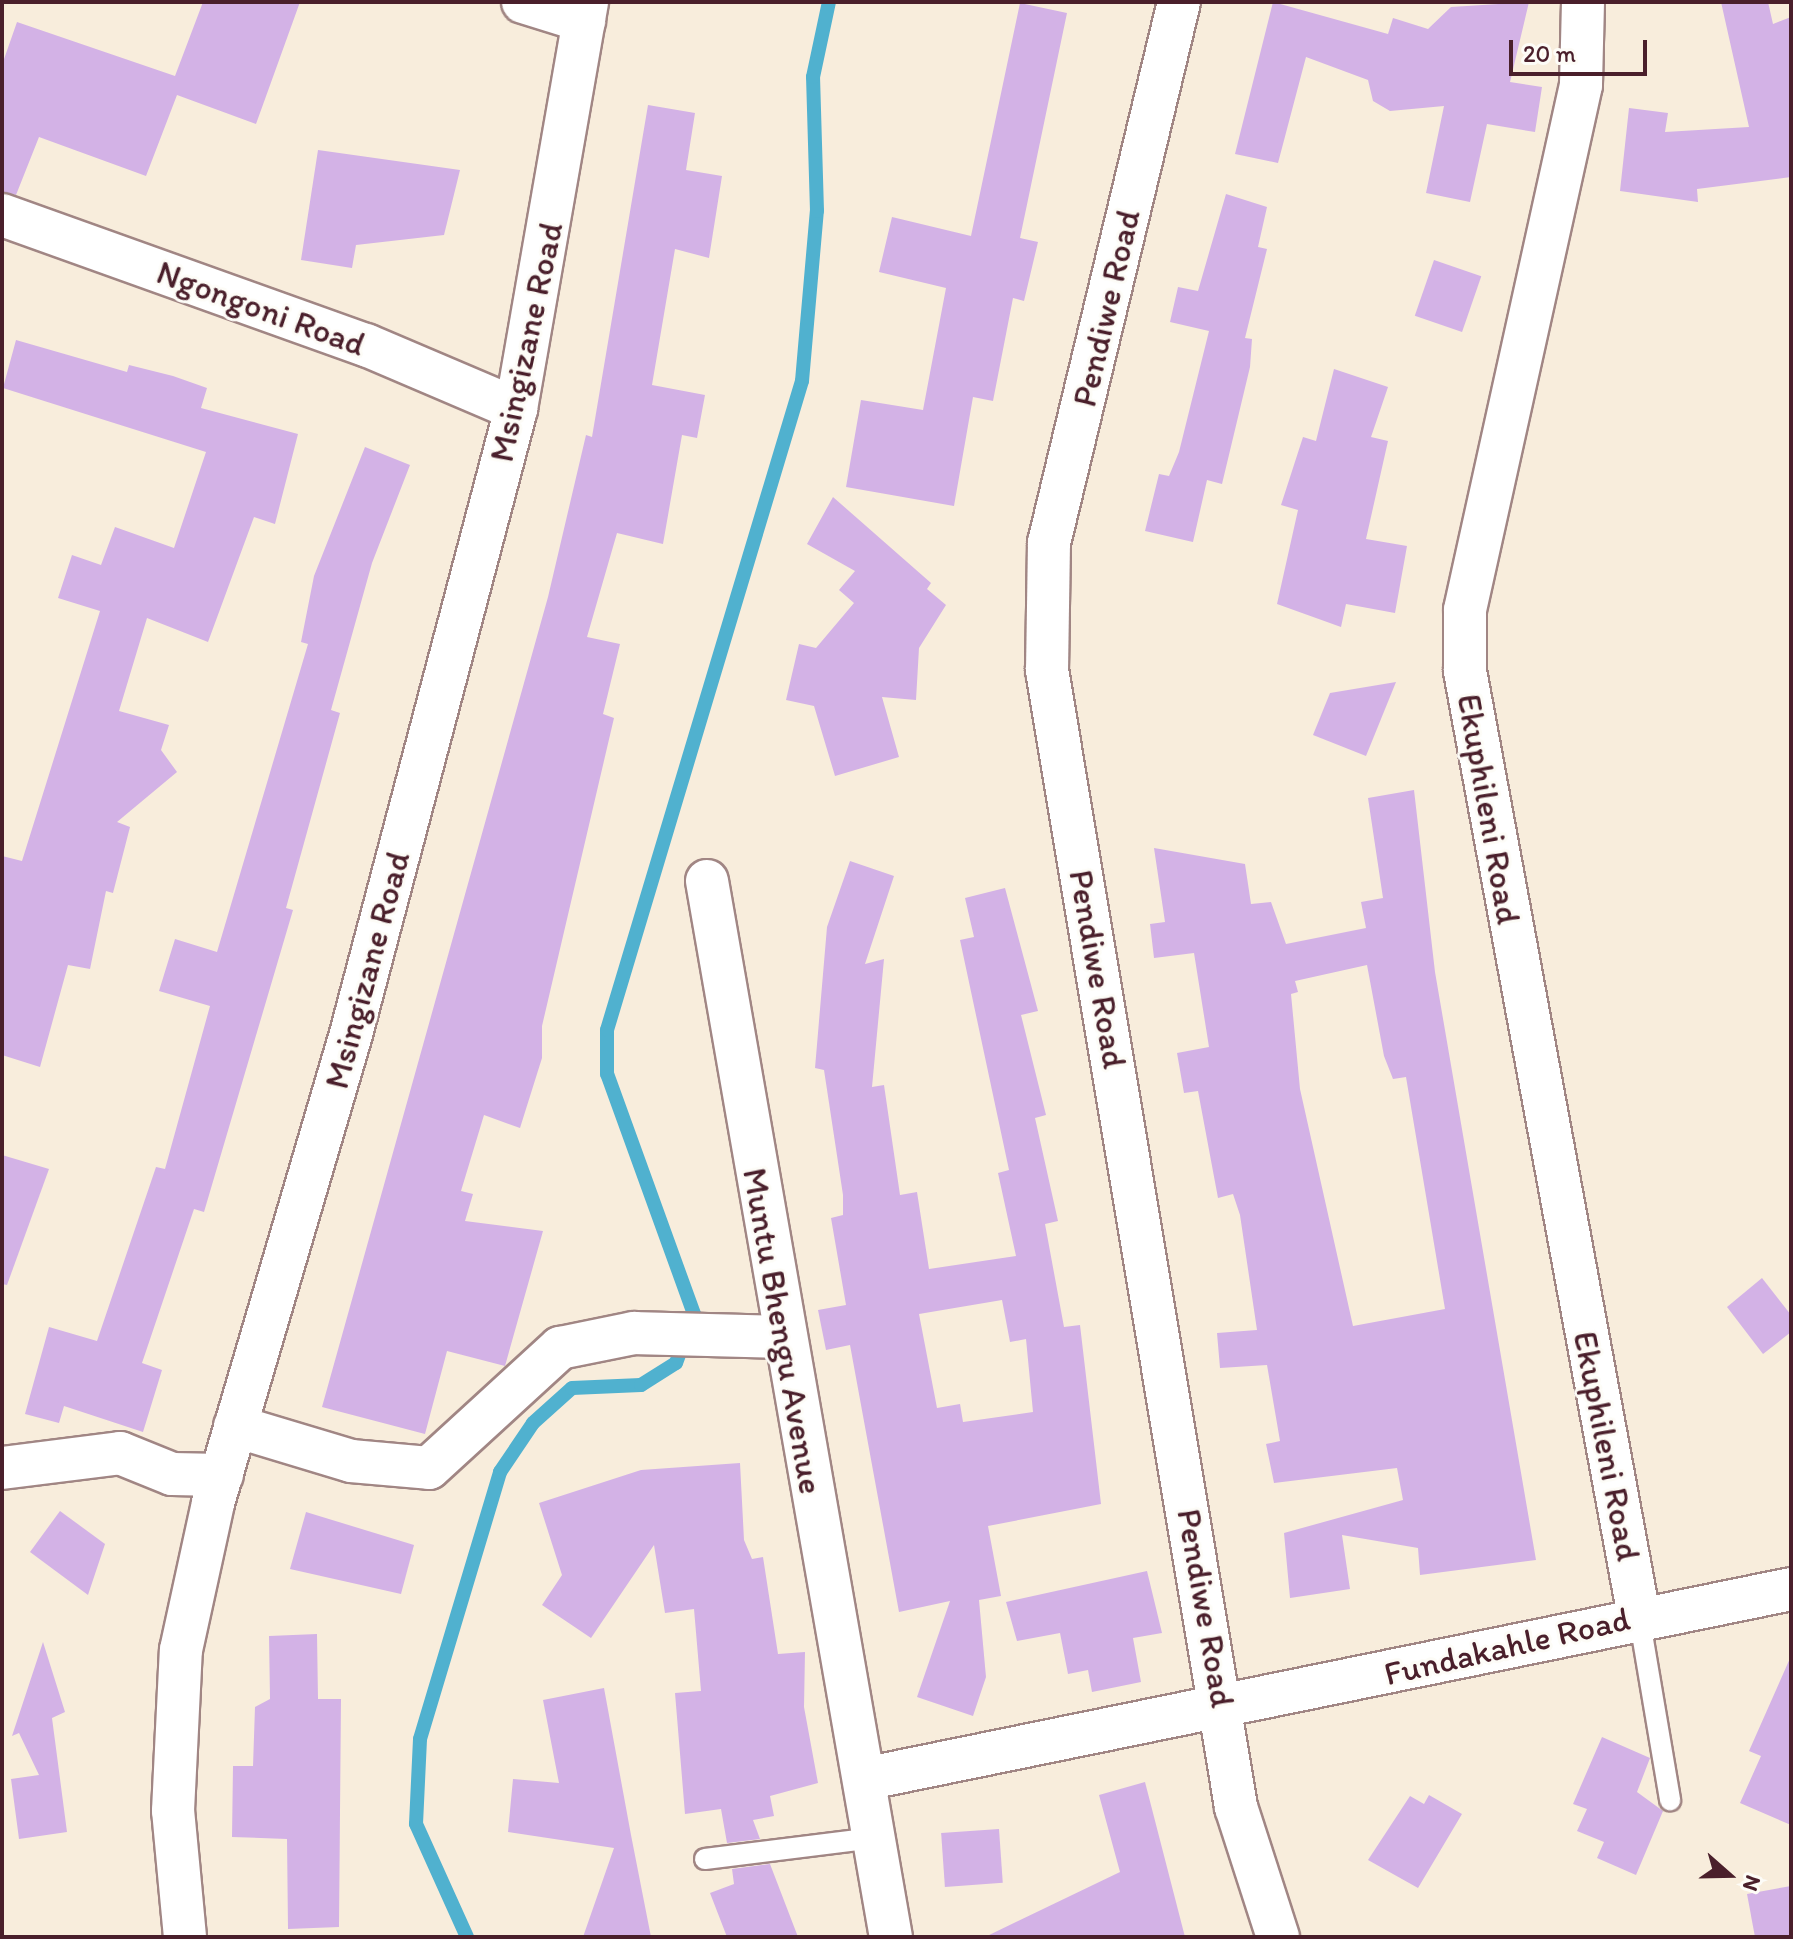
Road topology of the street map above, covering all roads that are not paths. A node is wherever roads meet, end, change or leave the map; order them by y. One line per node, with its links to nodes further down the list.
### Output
1 (523, 2): 4 (street)
2 (1179, 2): 14 (street, Pendiwe Road)
3 (1583, 2): 13 (street, Ekuphileni Road)
4 (586, 12): 6 (street, Msingizane Road)
5 (2, 215): 6 (street, Ngongoni Road)
6 (516, 409): 9 (street, Msingizane Road)
7 (707, 881): 8 (street, Muntu Bhengu Avenue)
8 (782, 1337): 9 (street); 15 (street, Muntu Bhengu Avenue)
9 (235, 1426): 11 (street, Msingizane Road)
10 (2, 1468): 11 (street)
11 (222, 1475): 19 (street, Msingizane Road)
12 (1791, 1589): 13 (street, Fundakahle Road)
13 (1639, 1616): 14 (street, Fundakahle Road); 16 (lane)
14 (1224, 1710): 15 (street); 21 (street, Pendiwe Road)
15 (864, 1779): 17 (street, Muntu Bhengu Avenue)
16 (1670, 1800)
17 (874, 1838): 18 (lane); 20 (street, Muntu Bhengu Avenue)
18 (705, 1859)
19 (185, 1937)
20 (891, 1937)
21 (1278, 1937)

